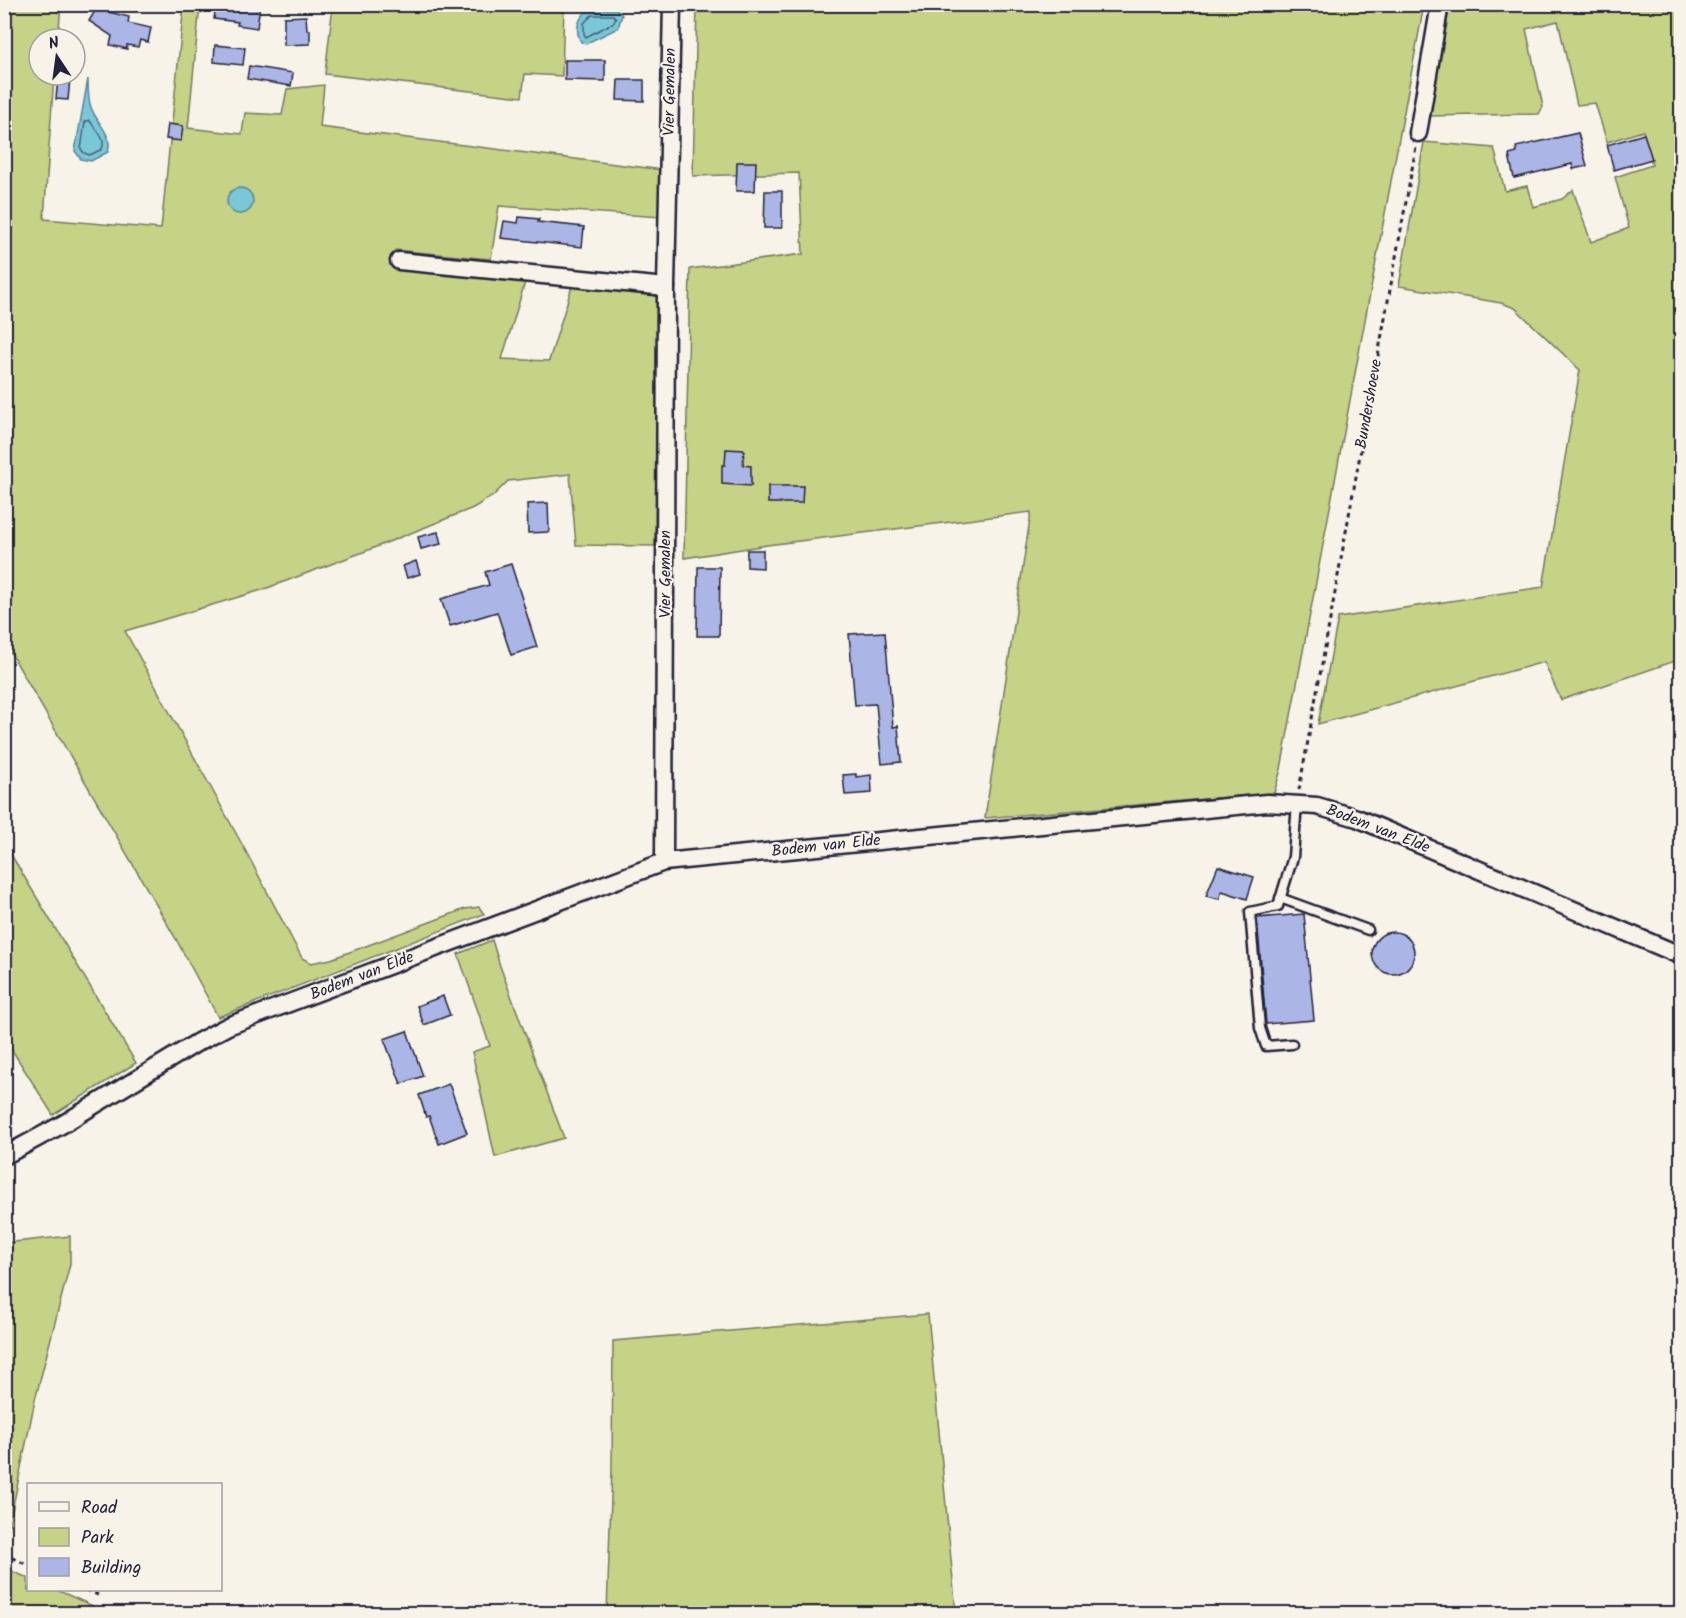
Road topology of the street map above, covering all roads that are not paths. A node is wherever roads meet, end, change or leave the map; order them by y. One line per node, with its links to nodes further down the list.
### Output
1 (672, 4): 5 (street, Vier Gemalen)
2 (1440, 4): 3 (street)
3 (1418, 133)
4 (399, 261): 5 (street)
5 (666, 287): 7 (street, Vier Gemalen)
6 (1297, 803): 7 (street, Bodem van Elde); 8 (lane); 10 (street, Bodem van Elde)
7 (664, 862): 12 (street, Bodem van Elde)
8 (1280, 898): 9 (lane); 11 (lane)
9 (1368, 930)
10 (1682, 956)
11 (1292, 1044)
12 (4, 1156)

